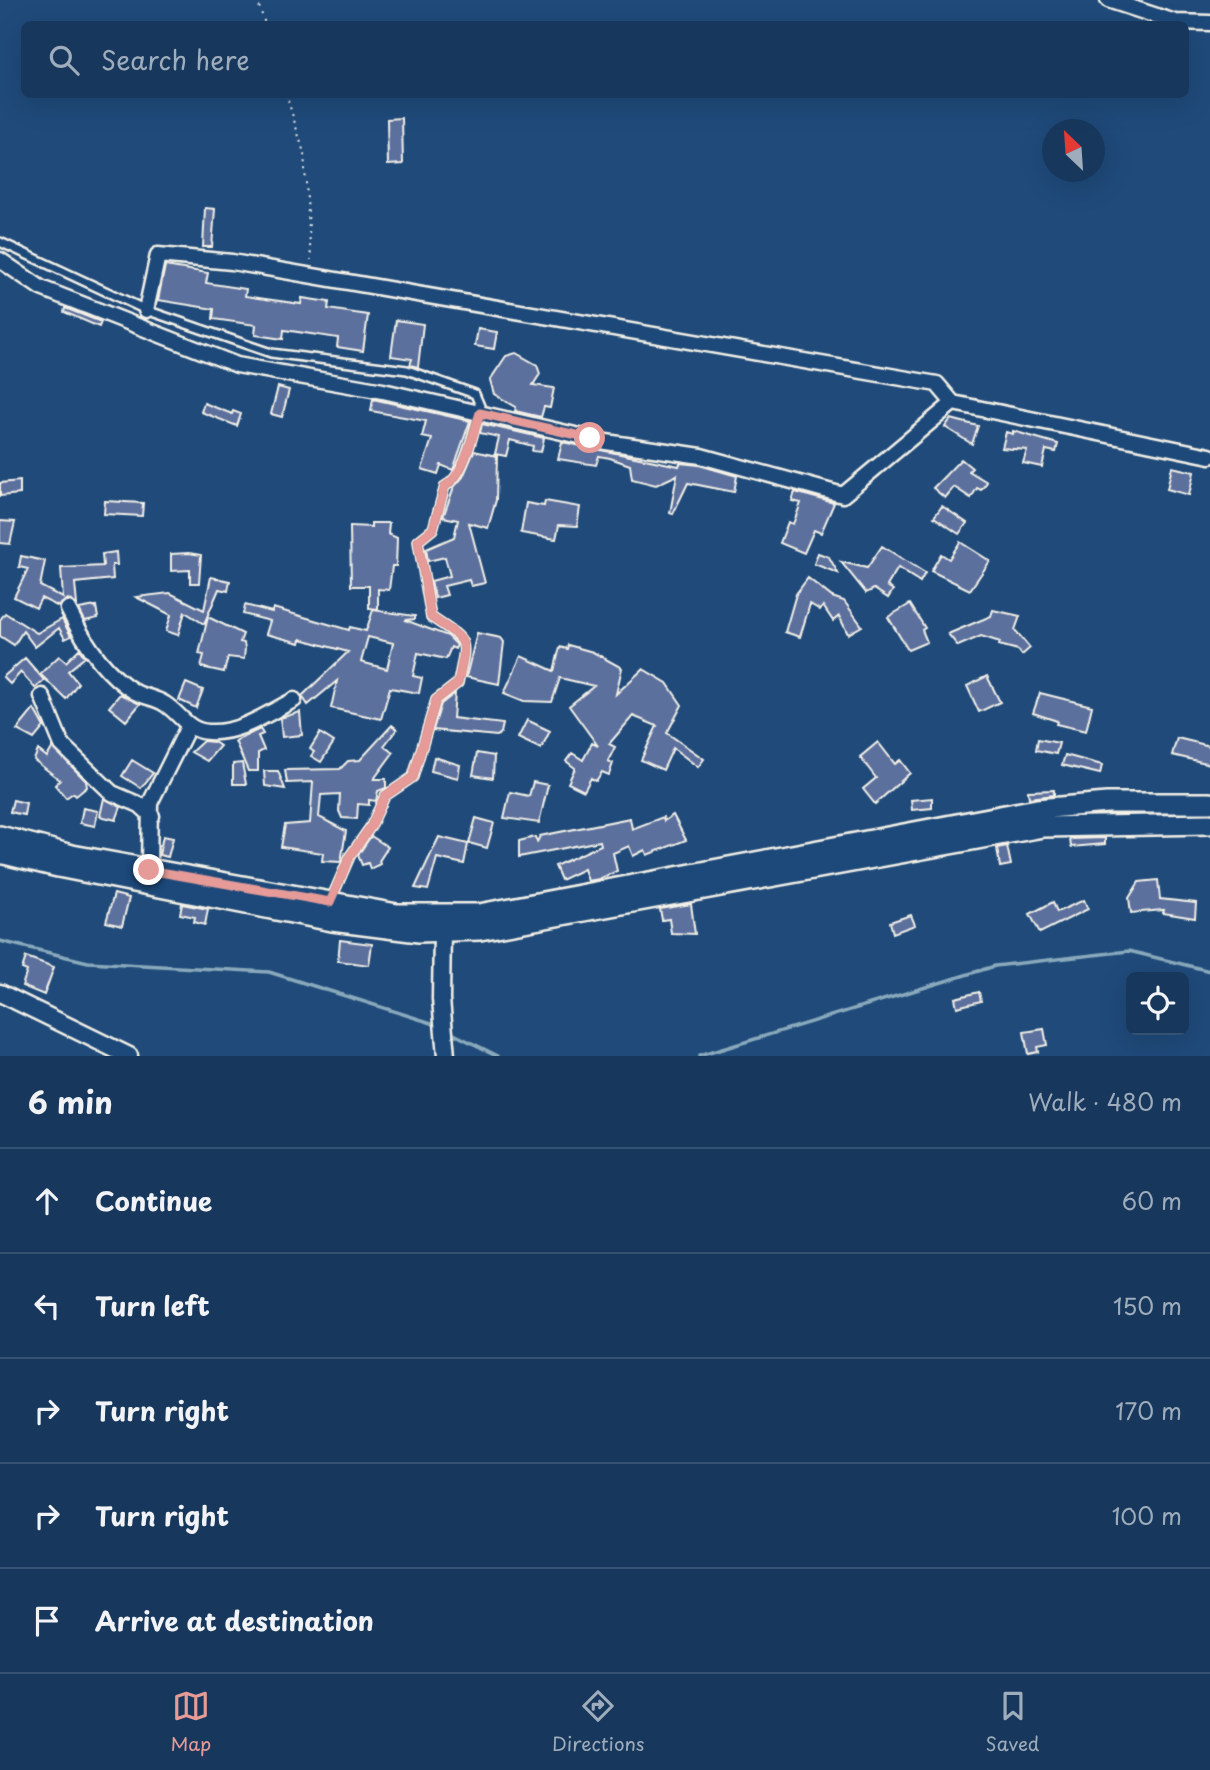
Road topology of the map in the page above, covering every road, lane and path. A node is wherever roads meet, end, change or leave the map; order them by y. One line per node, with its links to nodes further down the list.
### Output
1 (257, 0): 3 (path)
2 (1108, 0): 4 (street)
3 (264, 21)
4 (1172, 21)
5 (1189, 22): 6 (street)
6 (1210, 23)
7 (287, 98): 10 (path)
8 (0, 242): 11 (lane)
9 (0, 260): 13 (street)
10 (312, 275): 11 (street); 12 (street)
11 (146, 310): 13 (lane)
12 (953, 403): 13 (street); 14 (street)
13 (482, 413): 25 (lane)
14 (1210, 456)
15 (68, 609): 18 (street)
16 (42, 696): 20 (street)
17 (294, 700): 18 (street)
18 (188, 727): 20 (street)
19 (1210, 803): 25 (main road)
20 (152, 816): 24 (street)
21 (1210, 824): 26 (main road)
22 (0, 836): 24 (main road)
23 (0, 853): 26 (main road)
24 (149, 870): 25 (main road)
25 (330, 902)
26 (442, 931): 29 (street)
27 (0, 993): 28 (street)
28 (129, 1056)
29 (446, 1056)

